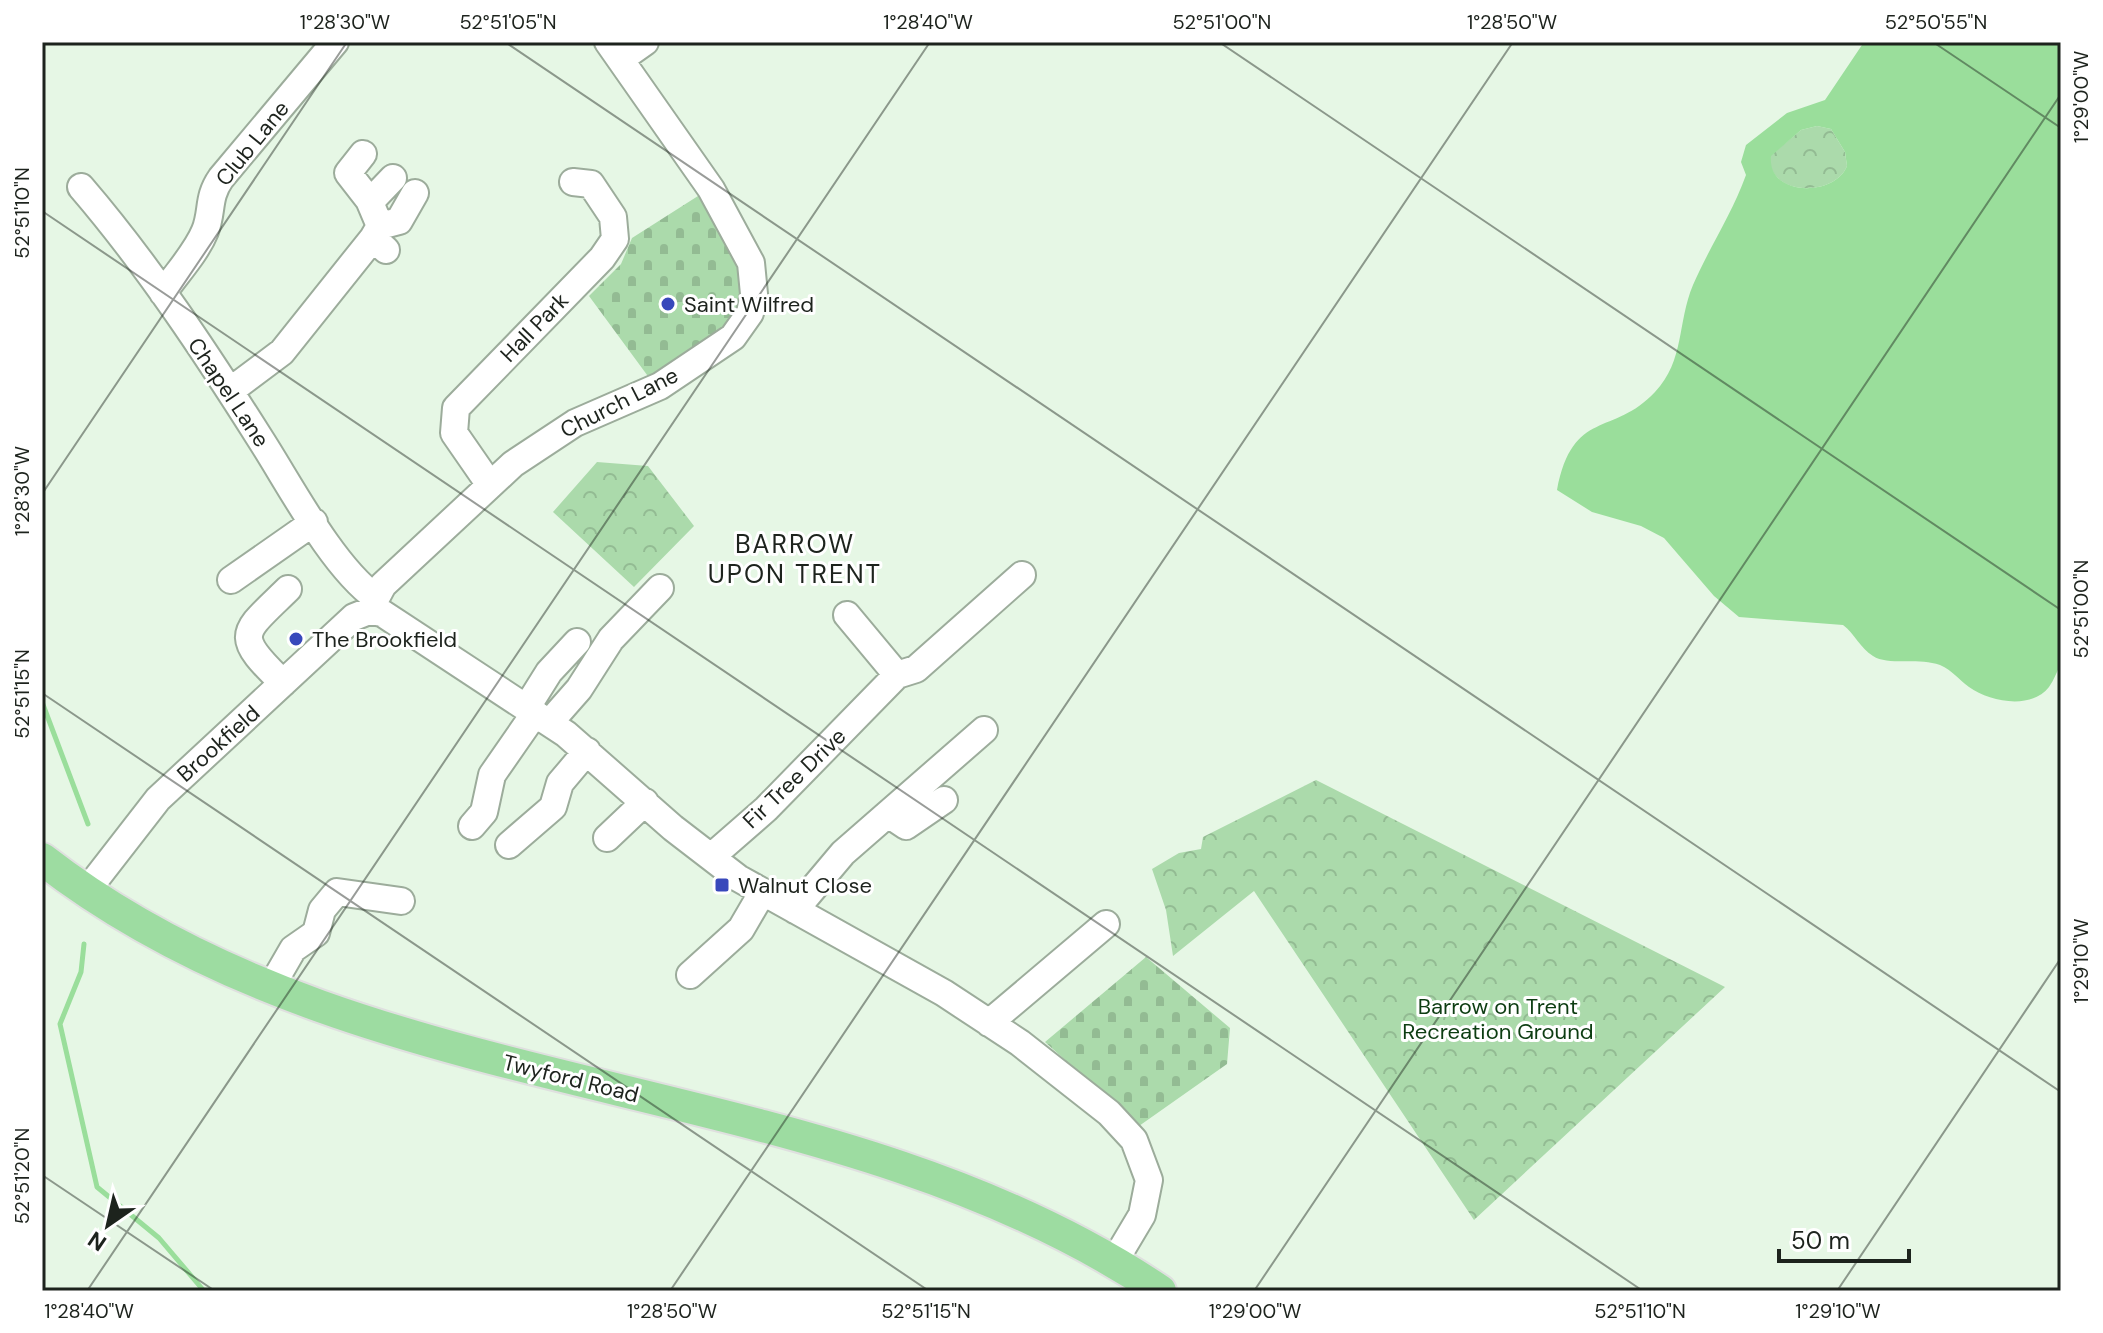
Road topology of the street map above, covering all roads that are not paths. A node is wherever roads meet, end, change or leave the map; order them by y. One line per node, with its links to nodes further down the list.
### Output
1 (335, 42): 10 (street, Club Lane)
2 (645, 42): 3 (street)
3 (615, 51): 12 (street, Church Lane)
4 (363, 154): 9 (street)
5 (393, 178): 9 (street)
6 (573, 182): 12 (street, Hall Park)
7 (81, 187): 10 (street, Chapel Lane)
8 (415, 193): 9 (street)
9 (377, 229): 11 (street)
10 (163, 293): 11 (street, Chapel Lane)
11 (230, 391): 13 (street, Chapel Lane)
12 (490, 485): 18 (street, Church Lane)
13 (314, 522): 15 (street); 18 (street, Chapel Lane)
14 (1022, 575): 21 (street, Fir Tree Drive)
15 (231, 580)
16 (660, 588): 23 (street)
17 (288, 589): 22 (street)
18 (372, 604): 22 (street, Brookfield); 23 (street)
19 (847, 615): 21 (street)
20 (577, 642): 23 (street)
21 (897, 675): 32 (street, Fir Tree Drive)
22 (283, 683): 34 (street, Brookfield)
23 (537, 714): 25 (street); 29 (street)
24 (984, 730): 28 (street)
25 (587, 751): 27 (street); 31 (street)
26 (944, 800): 28 (street)
27 (645, 802): 30 (street); 32 (street)
28 (888, 814): 37 (street)
29 (472, 826)
30 (607, 838)
31 (509, 845)
32 (711, 857): 35 (street)
33 (42, 859): 34 (main road, Twyford Road)
34 (85, 893): 40 (main road, Twyford Road)
35 (762, 893): 37 (street); 39 (street)
36 (401, 901): 40 (street)
37 (795, 910): 41 (street)
38 (1106, 924): 41 (street)
39 (690, 975)
40 (271, 987): 42 (main road, Twyford Road)
41 (989, 1023): 42 (street)
42 (1114, 1262): 43 (main road, Twyford Road)
43 (1152, 1289)

